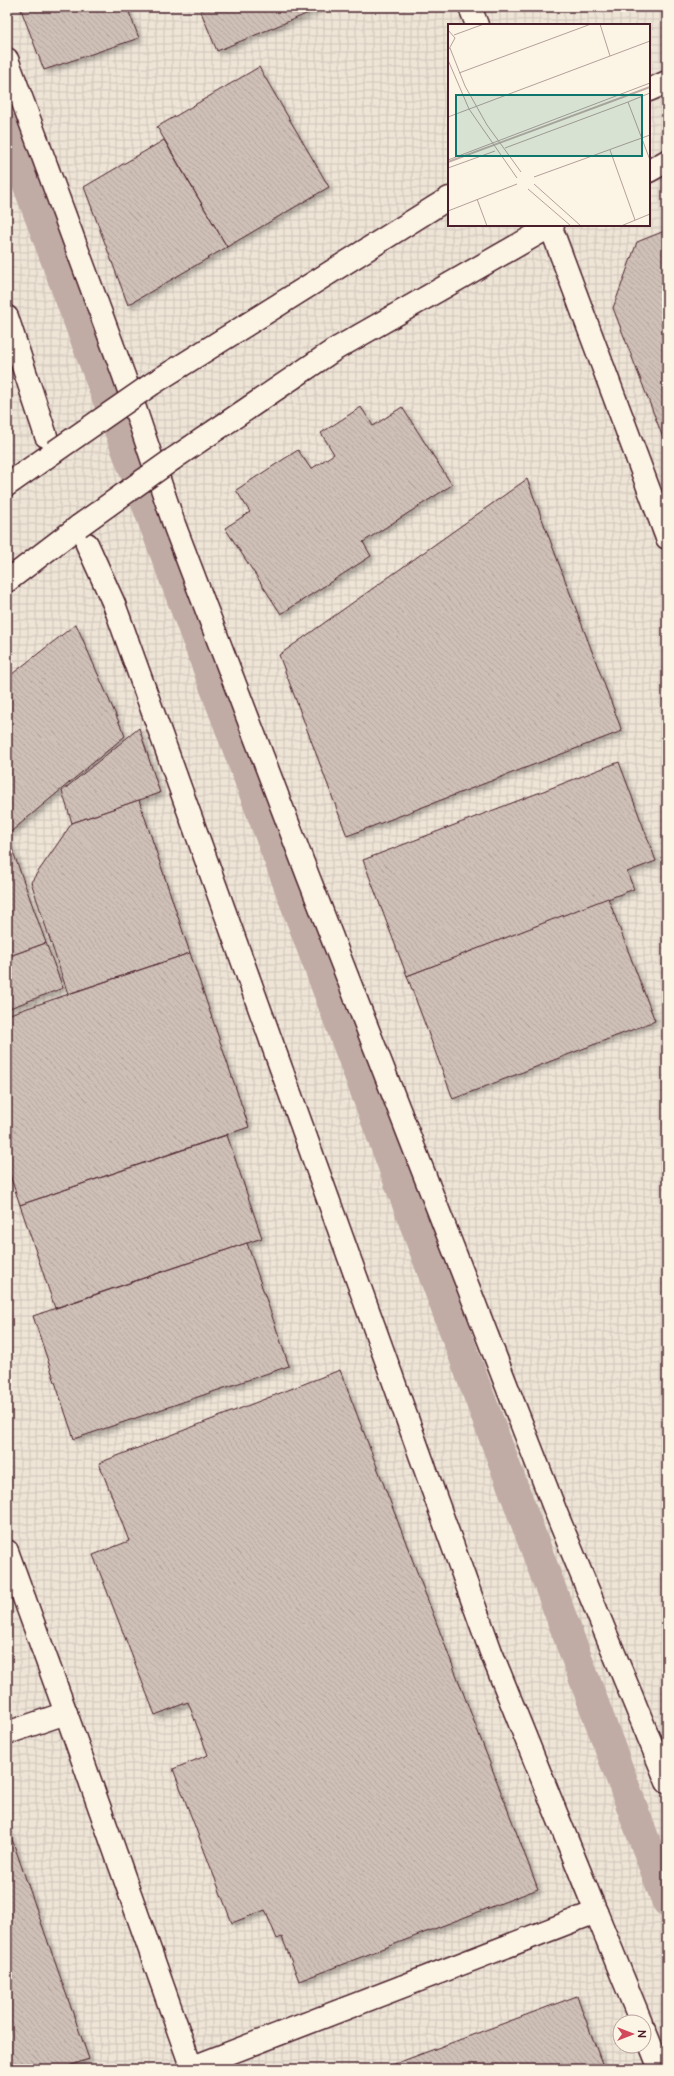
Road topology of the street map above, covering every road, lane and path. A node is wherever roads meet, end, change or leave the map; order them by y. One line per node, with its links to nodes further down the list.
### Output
1 (470, 7): 2 (street)
2 (477, 24)
3 (7, 59): 19 (street)
4 (667, 82): 5 (street)
5 (650, 90)
6 (667, 161): 7 (street)
7 (650, 170)
8 (448, 199): 11 (street, bridge)
9 (551, 226): 13 (street, bridge); 14 (street)
10 (7, 317): 11 (street)
11 (50, 444): 12 (street)
12 (7, 485)
13 (83, 535): 15 (street); 20 (street)
14 (667, 538)
15 (7, 581)
16 (7, 1551): 17 (street)
17 (66, 1712): 18 (street); 23 (street)
18 (7, 1734)
19 (667, 1782)
20 (596, 1912): 21 (street); 23 (street)
21 (638, 2014)
22 (652, 2049): 24 (street)
23 (191, 2068)
24 (660, 2069)

